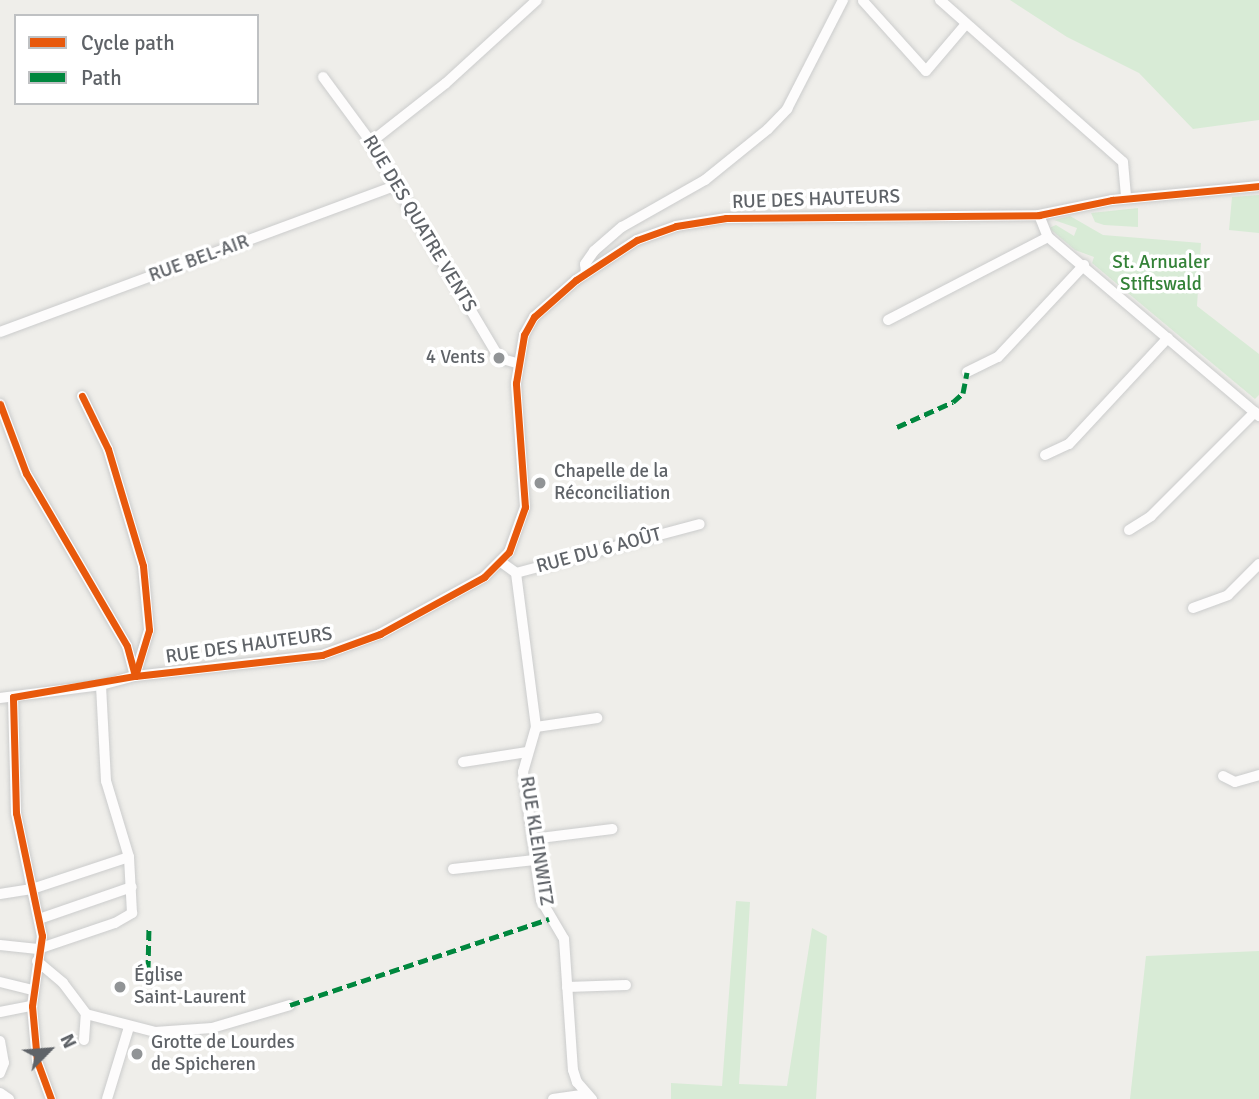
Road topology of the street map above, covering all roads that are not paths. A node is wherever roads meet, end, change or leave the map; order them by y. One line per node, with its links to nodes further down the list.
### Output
1 (537, 0): 7 (street)
2 (843, 0): 14 (street)
3 (940, 0): 5 (street)
4 (863, 1): 5 (street)
5 (966, 23): 10 (street)
6 (323, 77): 7 (street, RUE DES QUATRE VENTS)
7 (371, 142): 8 (street, RUE DES QUATRE VENTS)
8 (398, 185): 16 (street, RUE BEL-AIR); 18 (street, RUE DES QUATRE VENTS)
9 (1259, 186): 10 (street, RUE DES HAUTEURS)
10 (1126, 198): 11 (street, RUE DES HAUTEURS)
11 (1040, 215): 12 (street); 14 (street, RUE DES HAUTEURS)
12 (1048, 237): 13 (street); 15 (street)
13 (1084, 265): 17 (street); 19 (street)
14 (586, 273): 18 (street, RUE DES HAUTEURS)
15 (888, 320)
16 (0, 332)
17 (1168, 338): 22 (street); 23 (street)
18 (517, 363): 26 (street, RUE DES HAUTEURS)
19 (967, 372)
20 (82, 396): 30 (street)
21 (0, 404): 30 (street)
22 (1257, 414): 25 (street)
23 (1045, 455)
24 (701, 524): 28 (street, RUE DU 6 AOÛT)
25 (1129, 530)
26 (501, 562): 28 (street, RUE DU 6 AOÛT); 30 (street, RUE DES HAUTEURS)
27 (1259, 564): 29 (street)
28 (516, 573): 35 (street, RUE KLEINWITZ)
29 (1193, 608)
30 (135, 676): 31 (street, RUE DES HAUTEURS)
31 (101, 685): 32 (street, RUE DES HAUTEURS); 42 (street)
32 (13, 697): 33 (street, RUE DES HAUTEURS); 46 (street)
33 (0, 698)
34 (597, 718): 35 (street)
35 (536, 727): 36 (street, RUE KLEINWITZ)
36 (527, 752): 37 (street); 41 (street, RUE KLEINWITZ)
37 (463, 762)
38 (1259, 775): 39 (street)
39 (1223, 776)
40 (612, 829): 41 (street)
41 (533, 839): 43 (street, RUE KLEINWITZ)
42 (129, 857): 45 (street); 46 (street)
43 (535, 860): 44 (street); 54 (street, RUE KLEINWITZ)
44 (453, 869)
45 (132, 887): 48 (street); 50 (street)
46 (32, 889): 47 (street); 48 (street)
47 (0, 894)
48 (39, 919): 50 (street)
49 (0, 945): 50 (street)
50 (38, 949): 51 (street)
51 (37, 961): 55 (street); 59 (street)
52 (0, 982): 55 (street)
53 (626, 985): 54 (street)
54 (567, 987): 65 (street, RUE KLEINWITZ)
55 (33, 990): 57 (street)
56 (290, 1005): 60 (street)
57 (32, 1006): 58 (street); 67 (street)
58 (0, 1012)
59 (86, 1014): 60 (street); 61 (street)
60 (128, 1027): 68 (street)
61 (84, 1040)
62 (0, 1041): 63 (street)
63 (0, 1073)
64 (0, 1093): 66 (street)
65 (589, 1096): 69 (street)
66 (9, 1099)
67 (51, 1099)
68 (107, 1099)
69 (554, 1099)

